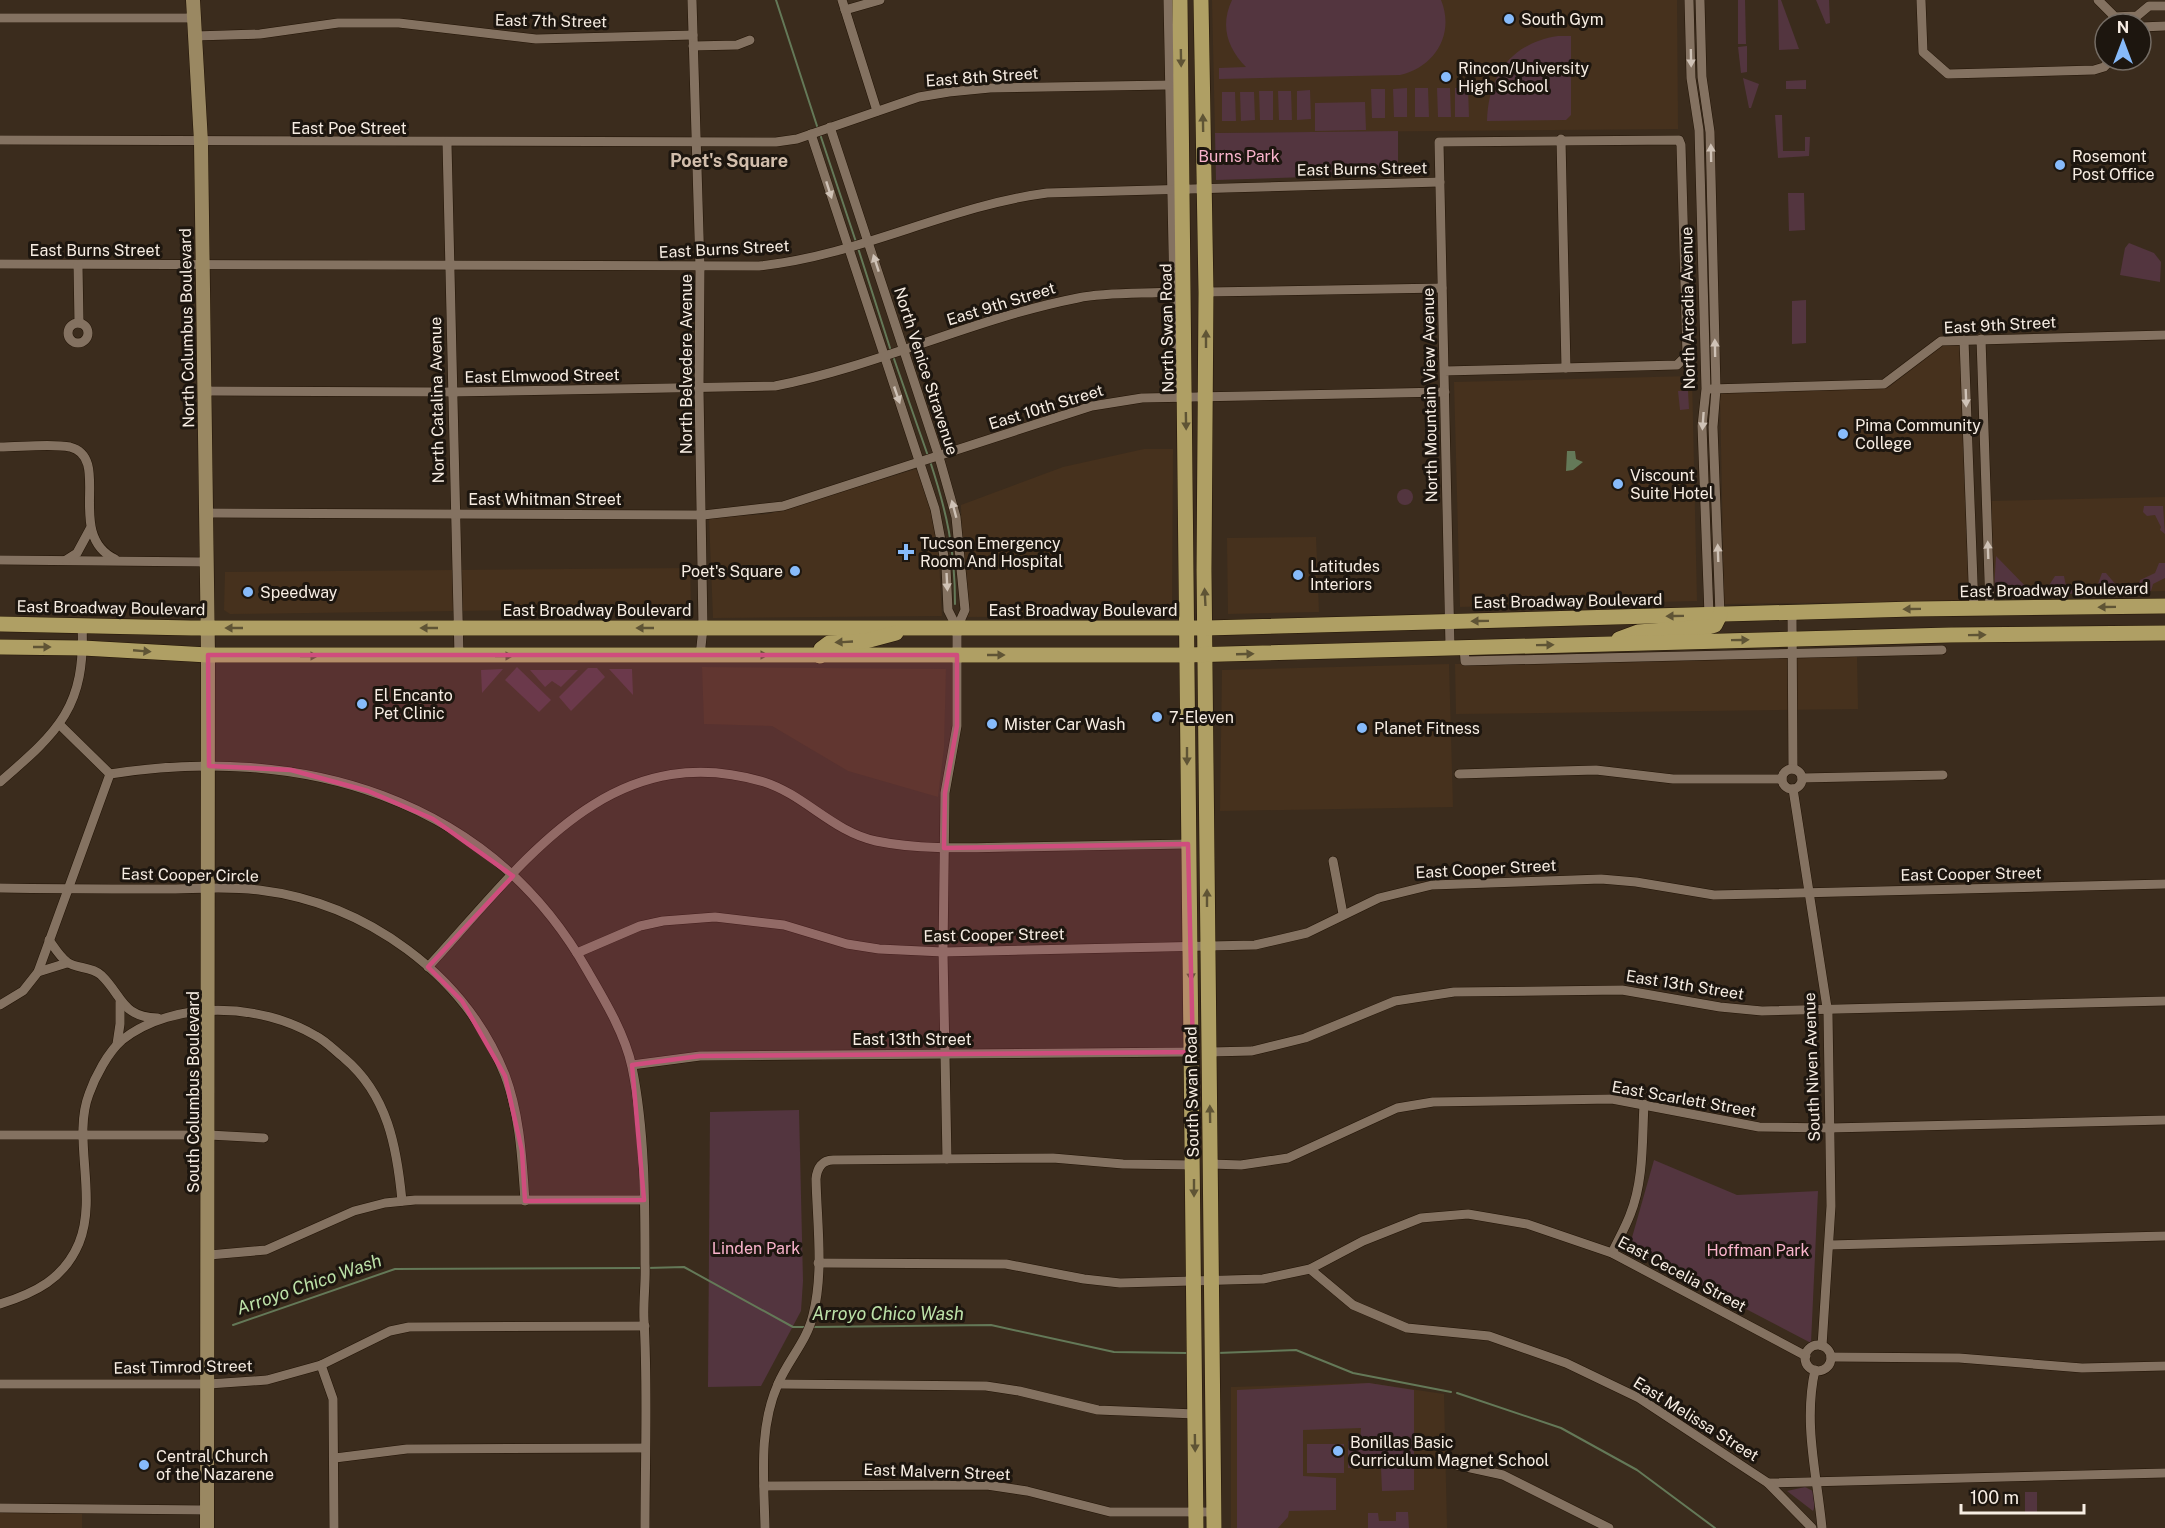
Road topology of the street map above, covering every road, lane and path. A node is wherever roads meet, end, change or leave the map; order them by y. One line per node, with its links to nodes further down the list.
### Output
1 (193, 0): 15 (street, North Columbus Boulevard)
2 (692, 0): 16 (street, North Belvedere Avenue)
3 (842, 0): 12 (street)
4 (880, 0): 12 (street)
5 (1168, 0): 21 (street, North Swan Road)
6 (1180, 0): 31 (main road, North Swan Road, one-way to 31)
7 (1201, 0): 32 (main road, one-way to 7)
8 (1689, 0): 33 (street, North Arcadia Avenue, one-way to 33)
9 (1700, 0): 34 (street, North Arcadia Avenue, one-way to 9)
10 (1921, 0): 20 (street)
11 (2165, 6): 13 (street)
12 (845, 10): 22 (street)
13 (2143, 11)
14 (0, 18): 15 (street)
15 (194, 18): 17 (street, North Columbus Boulevard)
16 (693, 35): 17 (street, East 7th Street); 19 (street, North Belvedere Avenue)
17 (195, 36): 27 (street, North Columbus Boulevard)
18 (750, 40): 19 (street)
19 (693, 46): 29 (street, North Belvedere Avenue)
20 (2093, 70)
21 (1169, 85): 22 (street, East 8th Street); 31 (street, North Swan Road)
22 (877, 111): 23 (street, East 8th Street)
23 (830, 128): 24 (street, East 8th Street); 35 (street, North Venice Stravenue)
24 (811, 134): 29 (street, East 8th Street); 36 (street, North Venice Stravenue, one-way to 36)
25 (1561, 139): 30 (street, North Mountain View Avenue); 53 (street); 53 (street)
26 (0, 140): 27 (street, East Poe Street)
27 (201, 142): 28 (street, East Poe Street); 39 (street, North Columbus Boulevard)
28 (447, 143): 29 (street, East Poe Street); 40 (street, North Catalina Avenue)
29 (697, 144): 41 (street, North Belvedere Avenue)
30 (1440, 182): 32 (street, East Burns Street); 42 (street, North Mountain View Avenue)
31 (1177, 188): 32 (street, East Burns Street); 35 (street, East Burns Street); 43 (street, North Swan Road); 61 (main road, North Swan Road)
32 (1205, 188): 44 (main road)
33 (1702, 236): 34 (street); 45 (street, North Arcadia Avenue)
34 (1713, 236): 46 (street, North Arcadia Avenue)
35 (868, 240): 36 (street, East Burns Street); 51 (street, North Venice Stravenue, one-way to 35)
36 (847, 247): 41 (street, East Burns Street); 52 (street, North Venice Stravenue)
37 (0, 264): 38 (street, East Burns Street)
38 (78, 265): 39 (street, East Burns Street); 47 (street)
39 (202, 266): 40 (street, East Burns Street); 58 (street, North Columbus Boulevard)
40 (449, 267): 41 (street, East Burns Street); 59 (street, North Catalina Avenue)
41 (700, 268): 55 (street, North Belvedere Avenue)
42 (1442, 288): 44 (street); 54 (street, North Mountain View Avenue)
43 (1174, 292): 51 (street, East 9th Street); 61 (street, North Swan Road)
44 (1206, 292): 62 (main road, one-way to 44)
45 (1704, 299): 46 (street); 56 (street, North Arcadia Avenue)
46 (1714, 299): 57 (street, North Arcadia Avenue, one-way to 46)
47 (79, 323)
48 (2165, 335): 49 (street, East 9th Street)
49 (1981, 339): 50 (street, East 9th Street); 78 (street, one-way to 49)
50 (1964, 340): 57 (street, East 9th Street); 77 (street, one-way to 77)
51 (904, 350): 52 (street, East 9th Street); 64 (street, North Venice Stravenue)
52 (884, 356): 55 (street, East 9th Street); 65 (street, North Venice Stravenue, one-way to 65)
53 (1566, 368): 54 (street)
54 (1444, 371): 60 (street, North Mountain View Avenue)
55 (699, 389): 59 (street, East Elmwood Street); 68 (street, North Belvedere Avenue)
56 (1706, 389): 57 (street, East 9th Street); 70 (street, North Arcadia Avenue, one-way to 70)
57 (1716, 389): 71 (street, North Arcadia Avenue)
58 (205, 391): 59 (street, East Elmwood Street); 66 (street, North Columbus Boulevard)
59 (453, 392): 67 (street, North Catalina Avenue)
60 (1444, 392): 62 (street, East 10th Street); 81 (street, North Mountain View Avenue)
61 (1181, 397): 62 (street, East 10th Street); 64 (street, East 10th Street); 89 (main road, North Swan Road, one-way to 89)
62 (1206, 397): 90 (main road, one-way to 62)
63 (0, 447): 69 (street)
64 (939, 457): 65 (street, East 10th Street); 88 (street, North Venice Stravenue, one-way to 64)
65 (920, 464): 68 (street, East 10th Street); 88 (street, North Venice Stravenue, one-way to 88)
66 (207, 513): 67 (street, East Whitman Street); 75 (street, North Columbus Boulevard)
67 (454, 513): 68 (street, East Whitman Street); 85 (street, North Catalina Avenue)
68 (703, 515): 86 (street, North Belvedere Avenue)
69 (90, 529): 73 (street); 74 (street)
70 (1706, 532): 71 (street); 80 (street, North Arcadia Avenue)
71 (1717, 532): 80 (street, North Arcadia Avenue, one-way to 71)
72 (0, 560): 73 (street)
73 (66, 560): 74 (street)
74 (118, 560): 75 (street)
75 (207, 562): 84 (street, North Columbus Boulevard)
76 (2165, 606): 78 (main road, East Broadway Boulevard, one-way to 78)
77 (1974, 609): 78 (main road, East Broadway Boulevard); 79 (main road, East Broadway Boulevard, one-way to 79)
78 (1990, 609)
79 (1792, 613): 80 (main road, East Broadway Boulevard); 93 (street)
80 (1714, 615): 81 (main road, East Broadway Boulevard, one-way to 81); 92 (main road)
81 (1450, 621): 90 (main road, East Broadway Boulevard); 95 (street, North Mountain View Avenue)
82 (0, 624): 83 (main road, East Broadway Boulevard)
83 (82, 624): 84 (main road, East Broadway Boulevard); 96 (street)
84 (208, 628): 85 (main road, East Broadway Boulevard, one-way to 84); 100 (street, North Columbus Boulevard)
85 (458, 628): 86 (main road, East Broadway Boulevard, one-way to 85); 101 (street, North Catalina Avenue)
86 (703, 628): 87 (main road, East Broadway Boulevard); 102 (street, North Belvedere Avenue)
87 (917, 628): 88 (main road, East Broadway Boulevard); 103 (main road, one-way to 103)
88 (957, 628): 89 (main road, East Broadway Boulevard); 98 (street, North Venice Stravenue)
89 (1187, 628): 90 (main road, East Broadway Boulevard); 104 (main road, North Swan Road)
90 (1206, 628): 99 (main road)
91 (2165, 633): 93 (main road, one-way to 91)
92 (1608, 643): 93 (main road, one-way to 93); 95 (main road, one-way to 92)
93 (1793, 646): 95 (street); 97 (street); 107 (street)
94 (0, 647): 96 (main road, one-way to 96)
95 (1457, 647): 99 (main road, one-way to 95)
96 (83, 648): 100 (main road, one-way to 100); 105 (street)
97 (1942, 650)
98 (957, 655): 103 (main road); 104 (main road, one-way to 104); 116 (street, North Venice Stravenue)
99 (1205, 655): 104 (main road); 127 (main road, South Swan Road, one-way to 99)
100 (208, 656): 101 (main road, one-way to 101); 106 (street, South Columbus Boulevard)
101 (459, 656): 102 (main road, one-way to 102)
102 (700, 656): 103 (main road, one-way to 103)
103 (820, 656)
104 (1187, 656): 115 (main road, South Swan Road, one-way to 115)
105 (60, 725): 108 (street); 113 (street)
106 (209, 766): 108 (street); 118 (street); 122 (street, South Columbus Boulevard)
107 (1793, 769): 111 (street); 112 (street)
108 (110, 774): 121 (street)
109 (1459, 774): 112 (street)
110 (1943, 775): 111 (street)
111 (1802, 778): 114 (street)
112 (1782, 779): 114 (street)
113 (0, 782)
114 (1793, 789): 123 (street, South Niven Avenue)
115 (1188, 844): 116 (street); 126 (main road, South Swan Road)
116 (944, 848): 118 (street); 128 (street, North Venice Stravenue)
117 (1333, 861): 124 (street)
118 (513, 876): 129 (street); 131 (street)
119 (2165, 884): 123 (street, East Cooper Street)
120 (0, 888): 121 (street)
121 (67, 889): 122 (street, East Cooper Circle); 125 (street)
122 (209, 889): 131 (street, East Cooper Circle); 137 (street, South Columbus Boulevard)
123 (1811, 893): 124 (street, East Cooper Street); 136 (street, South Niven Avenue)
124 (1343, 914): 127 (street, East Cooper Street)
125 (49, 940): 130 (street); 132 (street)
126 (1190, 946): 127 (street, East Cooper Street); 128 (street, East Cooper Street); 140 (main road, South Swan Road, one-way to 140)
127 (1207, 946): 141 (main road, South Swan Road)
128 (944, 952): 129 (street, East Cooper Street); 142 (street, North Venice Stravenue)
129 (577, 953): 143 (street)
130 (67, 963): 132 (street); 134 (street)
131 (428, 968): 154 (street, East Cooper Circle)
132 (38, 972): 135 (street)
133 (2165, 1001): 136 (street, East 13th Street)
134 (120, 1002): 138 (street); 139 (street)
135 (0, 1005)
136 (1828, 1010): 141 (street, East 13th Street); 146 (street, South Niven Avenue)
137 (209, 1011): 138 (street); 149 (street, South Columbus Boulevard); 156 (street)
138 (165, 1019): 139 (street)
139 (116, 1046): 148 (street)
140 (1193, 1052): 142 (street, East 13th Street); 153 (main road, South Swan Road)
141 (1210, 1052): 152 (main road, South Swan Road, one-way to 141)
142 (946, 1054): 143 (street, East 13th Street); 151 (street, North Venice Stravenue)
143 (632, 1065): 155 (street)
144 (1644, 1104): 146 (street, East Scarlett Street); 152 (street, East Scarlett Street); 159 (street)
145 (2165, 1120): 146 (street, East Scarlett Street)
146 (1830, 1128): 158 (street, South Niven Avenue)
147 (0, 1135): 148 (street)
148 (85, 1135): 149 (street); 165 (street)
149 (209, 1135): 150 (street); 160 (street, South Columbus Boulevard)
150 (264, 1138)
151 (947, 1160): 153 (street); 161 (street)
152 (1211, 1164): 164 (main road, South Swan Road)
153 (1194, 1165): 163 (main road, South Swan Road, one-way to 163)
154 (525, 1200): 155 (street); 156 (street)
155 (644, 1200): 166 (street)
156 (402, 1201): 160 (street)
157 (2165, 1236): 158 (street)
158 (1830, 1245): 167 (street, South Niven Avenue)
159 (1612, 1253): 162 (street, East Cecelia Street); 168 (street, East Cecelia Street)
160 (209, 1255): 174 (street, South Columbus Boulevard)
161 (818, 1263): 163 (street); 175 (street)
162 (1310, 1269): 164 (street, East Cecelia Street); 182 (street, East Melissa Street)
163 (1194, 1282): 164 (street, East Cecelia Street); 176 (main road, South Swan Road)
164 (1212, 1282): 187 (main road, South Swan Road)
165 (0, 1304)
166 (645, 1326): 170 (street, East Timrod Street); 177 (street)
167 (1822, 1346): 168 (street); 169 (street)
168 (1806, 1356): 172 (street)
169 (1831, 1357): 171 (street); 172 (street)
170 (321, 1365): 174 (street, East Timrod Street); 178 (street)
171 (2165, 1366)
172 (1815, 1370): 181 (street)
173 (0, 1384): 174 (street, East Timrod Street)
174 (209, 1384): 185 (street, South Columbus Boulevard)
175 (778, 1384): 176 (street); 183 (street)
176 (1195, 1414): 186 (main road, South Swan Road, one-way to 186)
177 (645, 1448): 178 (street); 190 (street)
178 (335, 1458): 189 (street)
179 (1457, 1465): 192 (street)
180 (2165, 1473): 181 (street)
181 (1818, 1481): 182 (street, East Melissa Street); 194 (street)
182 (1768, 1483): 193 (street, East Melissa Street)
183 (764, 1486): 186 (street, East Malvern Street); 191 (street)
184 (0, 1508): 185 (street)
185 (207, 1510): 188 (street, South Columbus Boulevard)
186 (1196, 1520): 187 (street, East Malvern Street)
187 (1214, 1520)
188 (207, 1528)
189 (334, 1528)
190 (645, 1528)
191 (765, 1528)
192 (1609, 1528)
193 (1812, 1528)
194 (1822, 1528)

